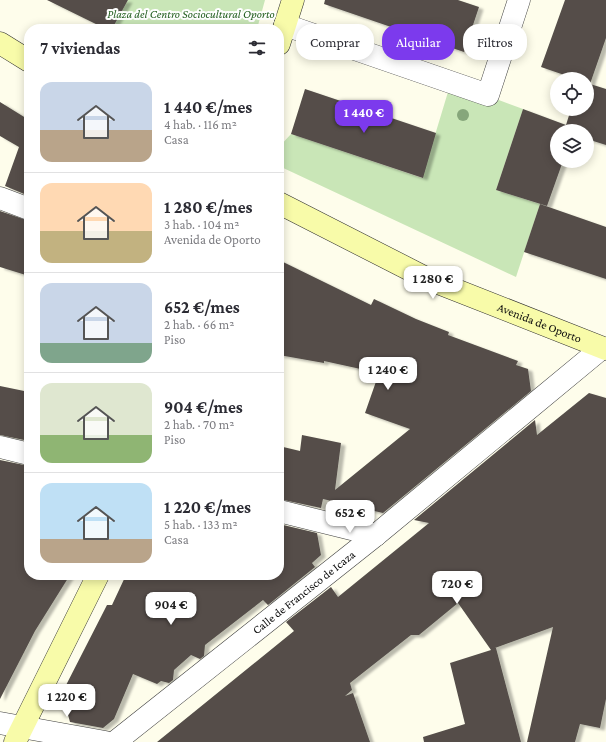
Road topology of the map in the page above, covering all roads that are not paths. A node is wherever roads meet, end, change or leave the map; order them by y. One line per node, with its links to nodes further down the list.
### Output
1 (293, 0): 3 (main road)
2 (519, 0): 4 (street)
3 (284, 28)
4 (284, 35)
5 (0, 43): 6 (main road)
6 (24, 58)
7 (0, 198): 8 (street)
8 (24, 207)
9 (284, 207): 10 (main road, Avenida de Oporto)
10 (604, 349): 14 (street, Calle de Francisco de Icaza)
11 (0, 447): 12 (street)
12 (24, 453)
13 (284, 512): 14 (street)
14 (376, 535): 19 (street, Calle de Francisco de Icaza)
15 (96, 580): 17 (main road)
16 (0, 723): 17 (street)
17 (19, 735): 18 (street)
18 (105, 742)
19 (115, 742)

